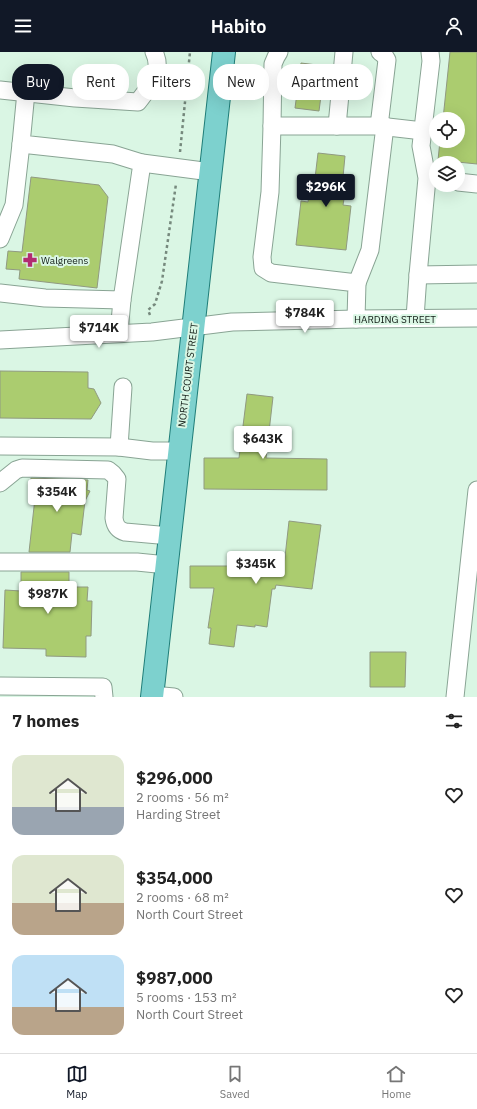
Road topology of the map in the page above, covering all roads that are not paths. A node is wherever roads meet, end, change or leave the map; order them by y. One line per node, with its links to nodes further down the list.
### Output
1 (154, 52): 9 (street)
2 (224, 52): 18 (main road, NORTH COURT STREET)
3 (279, 52): 11 (street)
4 (344, 52): 12 (street)
5 (380, 52): 13 (street)
6 (430, 52): 14 (street)
7 (0, 90): 8 (street)
8 (12, 91)
9 (64, 97)
10 (25, 100): 15 (street)
11 (272, 126): 12 (street); 25 (street)
12 (336, 126): 13 (street)
13 (382, 126): 14 (street); 25 (street)
14 (423, 131): 17 (street)
15 (21, 144): 16 (street); 22 (street)
16 (142, 163): 18 (street); 27 (street)
17 (429, 170)
18 (211, 172): 31 (main road, NORTH COURT STREET)
19 (465, 183): 20 (street)
20 (477, 184)
21 (430, 192): 24 (street)
22 (0, 239)
23 (477, 274): 24 (street)
24 (418, 275): 29 (street)
25 (358, 283): 28 (street)
26 (0, 293): 27 (street)
27 (122, 300): 32 (street)
28 (356, 318): 29 (street, HARDING STREET); 31 (street, HARDING STREET)
29 (415, 318): 30 (street, HARDING STREET)
30 (477, 318)
31 (194, 326): 32 (street, HARDING STREET); 37 (main road, NORTH COURT STREET)
32 (119, 333): 33 (street, HARDING STREET)
33 (0, 340)
34 (123, 387): 36 (street)
35 (0, 446): 36 (street)
36 (119, 447): 37 (street)
37 (179, 451): 40 (main road, NORTH COURT STREET)
38 (0, 483): 40 (street)
39 (477, 490): 41 (street)
40 (170, 536): 43 (main road, NORTH COURT STREET)
41 (473, 561): 48 (street)
42 (0, 562): 43 (street)
43 (167, 565): 45 (main road, NORTH COURT STREET)
44 (0, 686): 46 (street)
45 (152, 696): 47 (street)
46 (104, 697)
47 (174, 697)
48 (455, 697)

